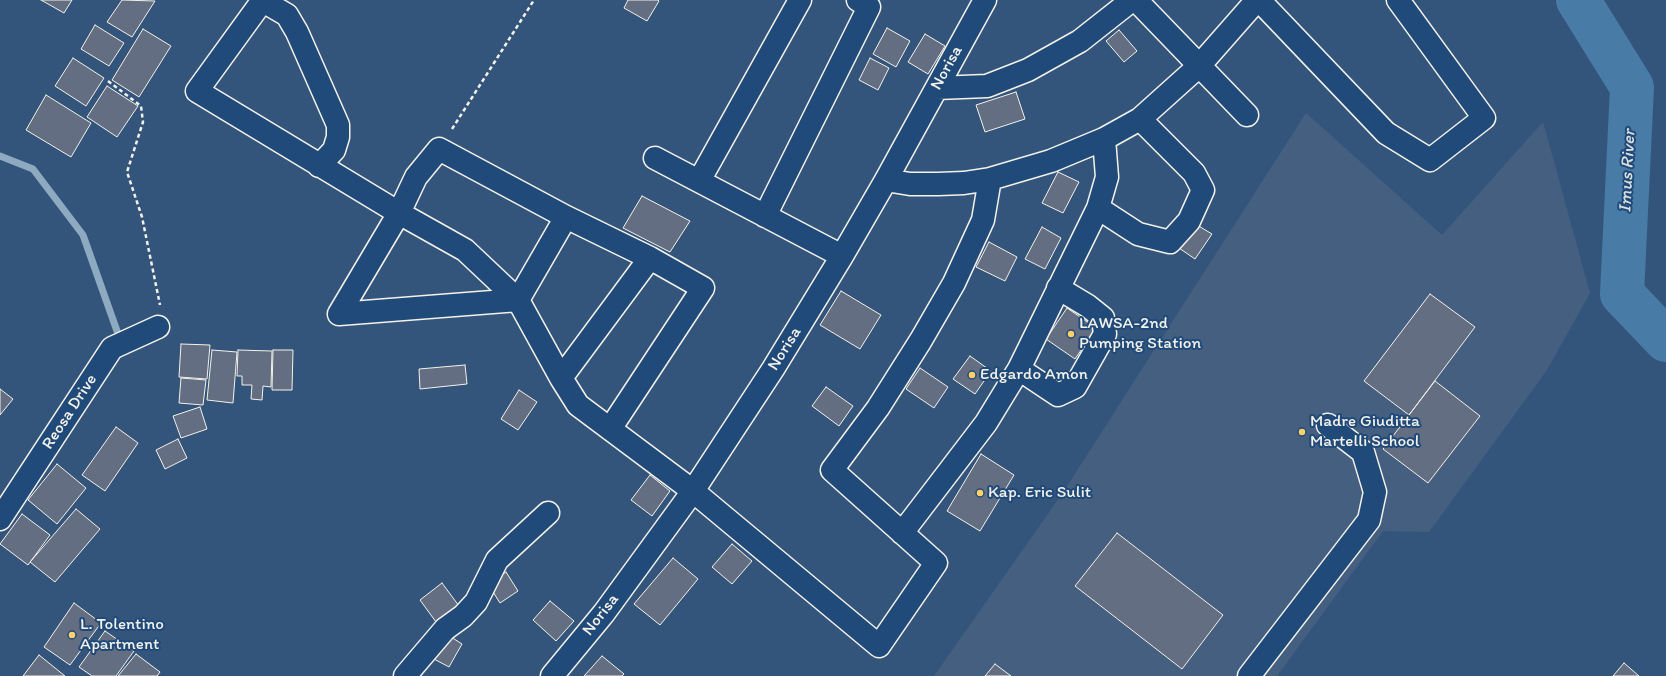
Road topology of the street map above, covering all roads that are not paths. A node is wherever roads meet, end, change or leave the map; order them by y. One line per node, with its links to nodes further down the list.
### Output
1 (263, 0): 15 (street); 15 (street)
2 (800, 0): 18 (street)
3 (858, 0): 22 (street)
4 (985, 0): 10 (street, Norisa)
5 (1132, 0): 10 (street)
6 (1136, 0): 9 (street)
7 (1258, 0): 8 (street); 9 (street)
8 (1398, 0)
9 (1200, 66): 11 (street); 12 (street)
10 (937, 88): 17 (street, Norisa)
11 (1247, 115)
12 (1140, 119): 13 (street); 19 (street)
13 (1104, 139): 16 (street); 19 (street)
14 (655, 158): 18 (street)
15 (319, 166): 20 (street)
16 (990, 179): 17 (street); 35 (street)
17 (886, 180): 23 (street, Norisa)
18 (699, 181): 22 (street)
19 (1098, 208): 25 (street)
20 (399, 213): 21 (street); 26 (street); 26 (street)
21 (566, 216): 24 (street); 26 (street)
22 (765, 216): 23 (street)
23 (842, 256): 32 (street, Norisa)
24 (650, 258): 29 (street); 31 (street)
25 (1058, 288): 28 (street); 28 (street)
26 (518, 300): 29 (street)
27 (158, 326): 34 (street, Reosa Drive)
28 (1019, 369): 35 (street)
29 (561, 378): 31 (street)
30 (1328, 425): 38 (street)
31 (610, 429): 32 (street)
32 (693, 491): 35 (street); 37 (street, Norisa)
33 (548, 513): 36 (street)
34 (0, 519)
35 (902, 533)
36 (405, 676)
37 (552, 676)
38 (1249, 676)

